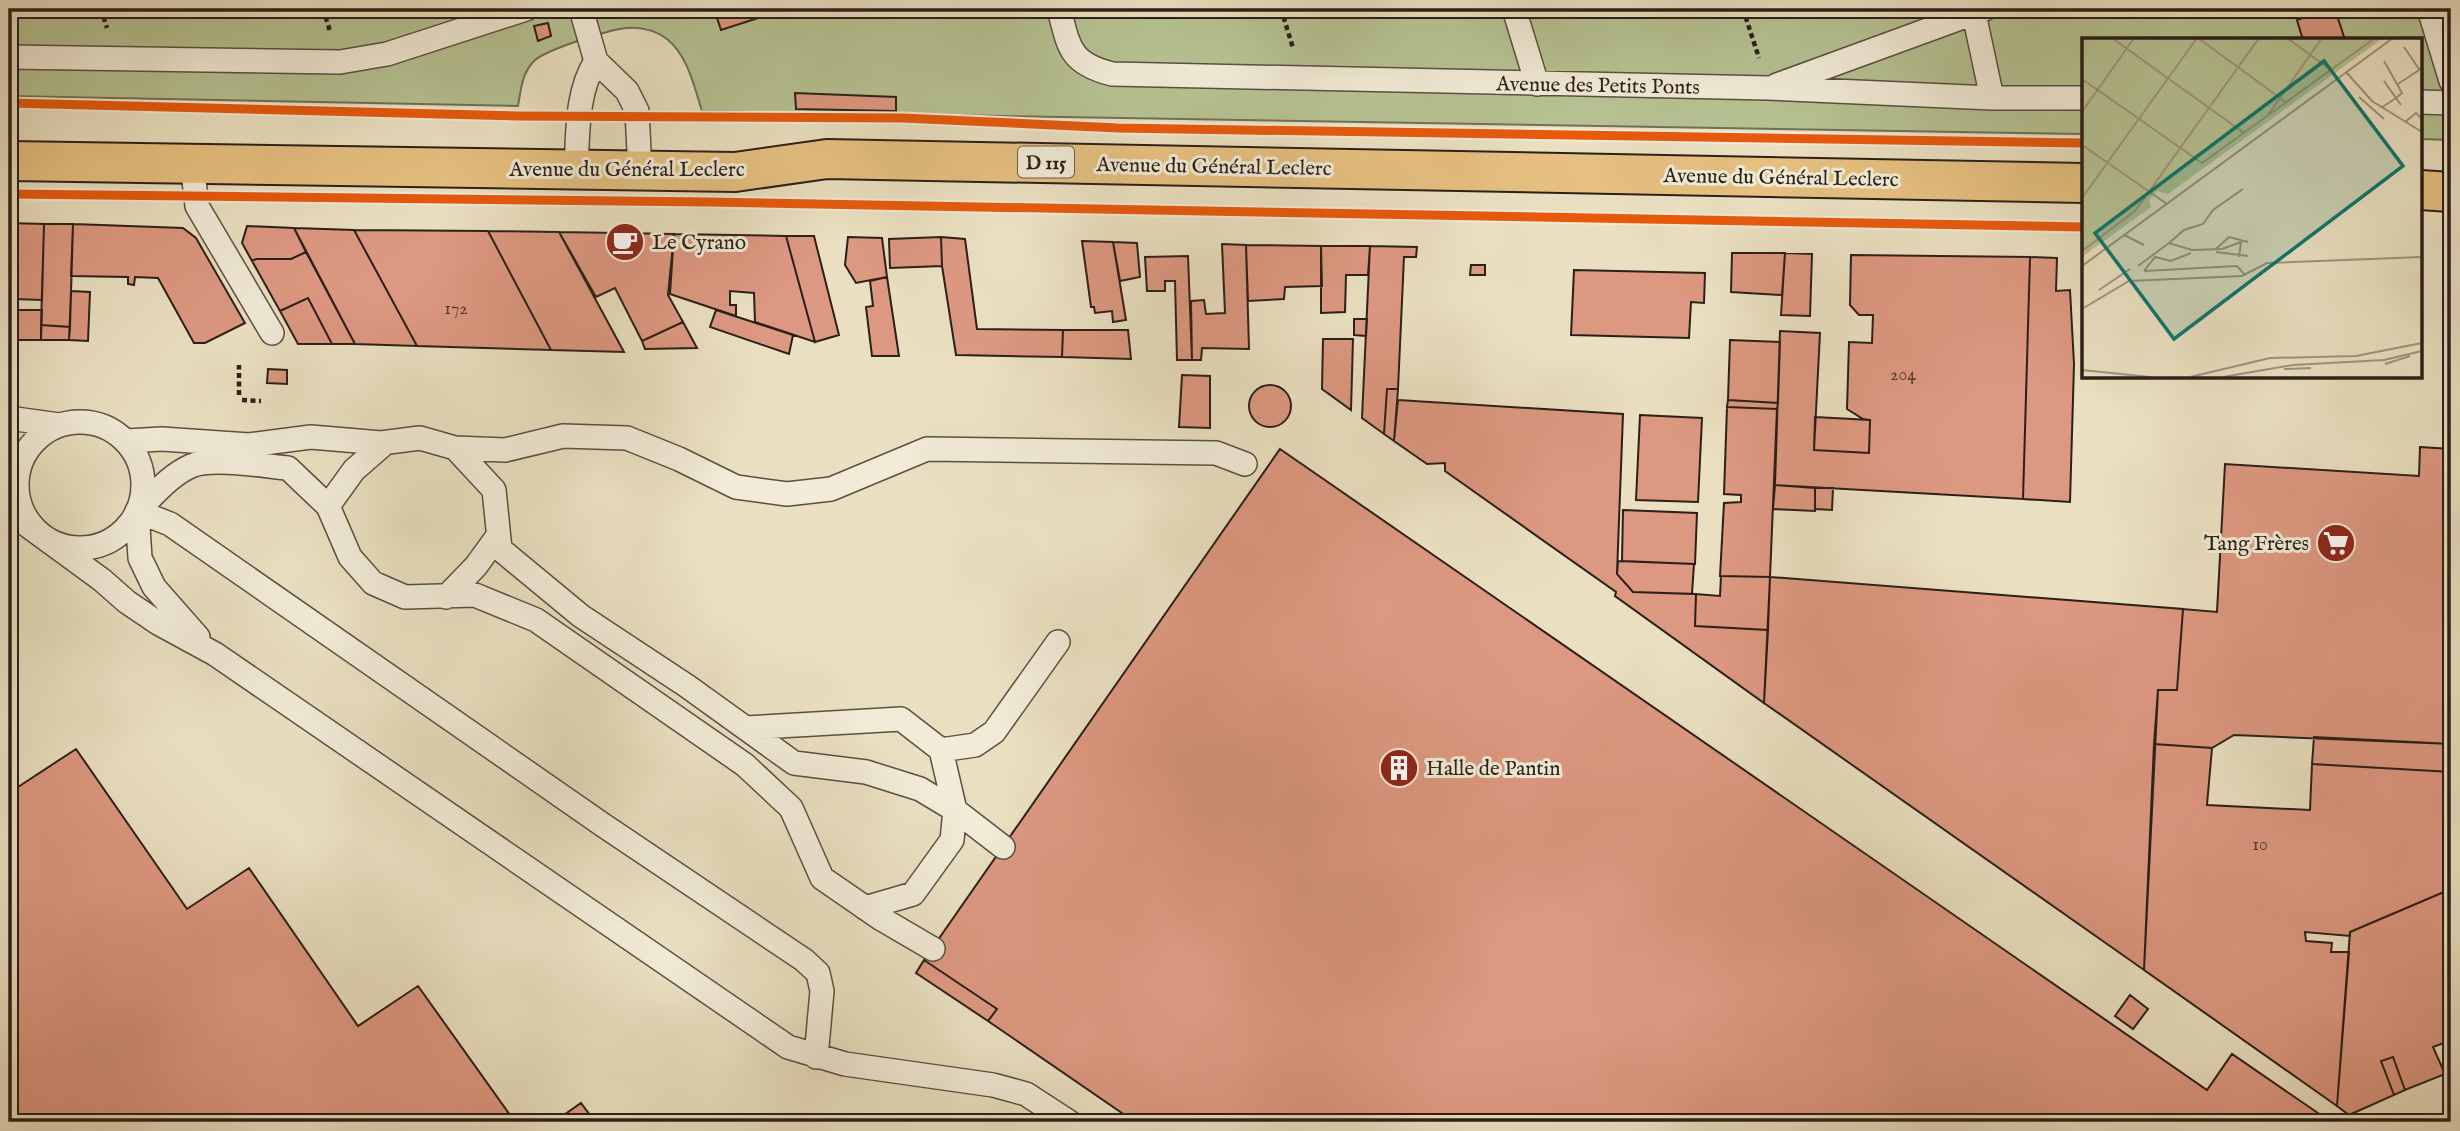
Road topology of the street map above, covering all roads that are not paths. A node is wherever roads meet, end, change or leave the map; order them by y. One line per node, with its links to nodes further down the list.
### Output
1 (526, 9): 7 (lane)
2 (581, 9): 8 (lane)
3 (1059, 9): 10 (lane, Avenue des Petits Ponts)
4 (1514, 9): 10 (lane)
5 (2429, 9): 9 (lane)
6 (1977, 10): 11 (lane); 12 (lane)
7 (9, 57)
8 (596, 61): 18 (lane); 19 (lane)
9 (2451, 81)
10 (1537, 84): 11 (lane, Avenue des Petits Ponts)
11 (1768, 88): 12 (lane, Avenue des Petits Ponts)
12 (1992, 98): 13 (lane, Avenue des Petits Ponts)
13 (2082, 98)
14 (2422, 102): 15 (lane)
15 (2451, 103)
16 (9, 161): 17 (main road, Avenue du Général Leclerc / D 115)
17 (192, 164): 18 (main road, Avenue du Général Leclerc / D 115); 23 (lane)
18 (576, 170): 19 (main road, Avenue du Général Leclerc / D 115)
19 (640, 172): 20 (main road, Avenue du Général Leclerc / D 115)
20 (2082, 183)
21 (2422, 190): 22 (main road)
22 (2451, 192)
23 (272, 332)
24 (9, 418): 25 (lane)
25 (59, 425): 26 (lane); 34 (lane)
26 (126, 441): 27 (lane); 31 (lane)
27 (385, 443): 28 (lane); 30 (lane)
28 (455, 448): 29 (lane); 33 (lane)
29 (1245, 464)
30 (328, 506): 31 (lane); 35 (lane)
31 (137, 511): 34 (lane); 37 (lane); 44 (lane)
32 (9, 512): 34 (lane)
33 (497, 537): 35 (lane); 38 (lane)
34 (46, 538): 37 (lane)
35 (446, 597): 42 (lane)
36 (1058, 642): 39 (lane)
37 (215, 654): 44 (lane)
38 (746, 728): 39 (lane); 40 (lane)
39 (941, 750): 40 (lane)
40 (955, 810): 41 (lane); 42 (lane)
41 (1003, 847)
42 (866, 908): 43 (lane)
43 (933, 949)
44 (816, 1057): 45 (lane)
45 (1069, 1122)

